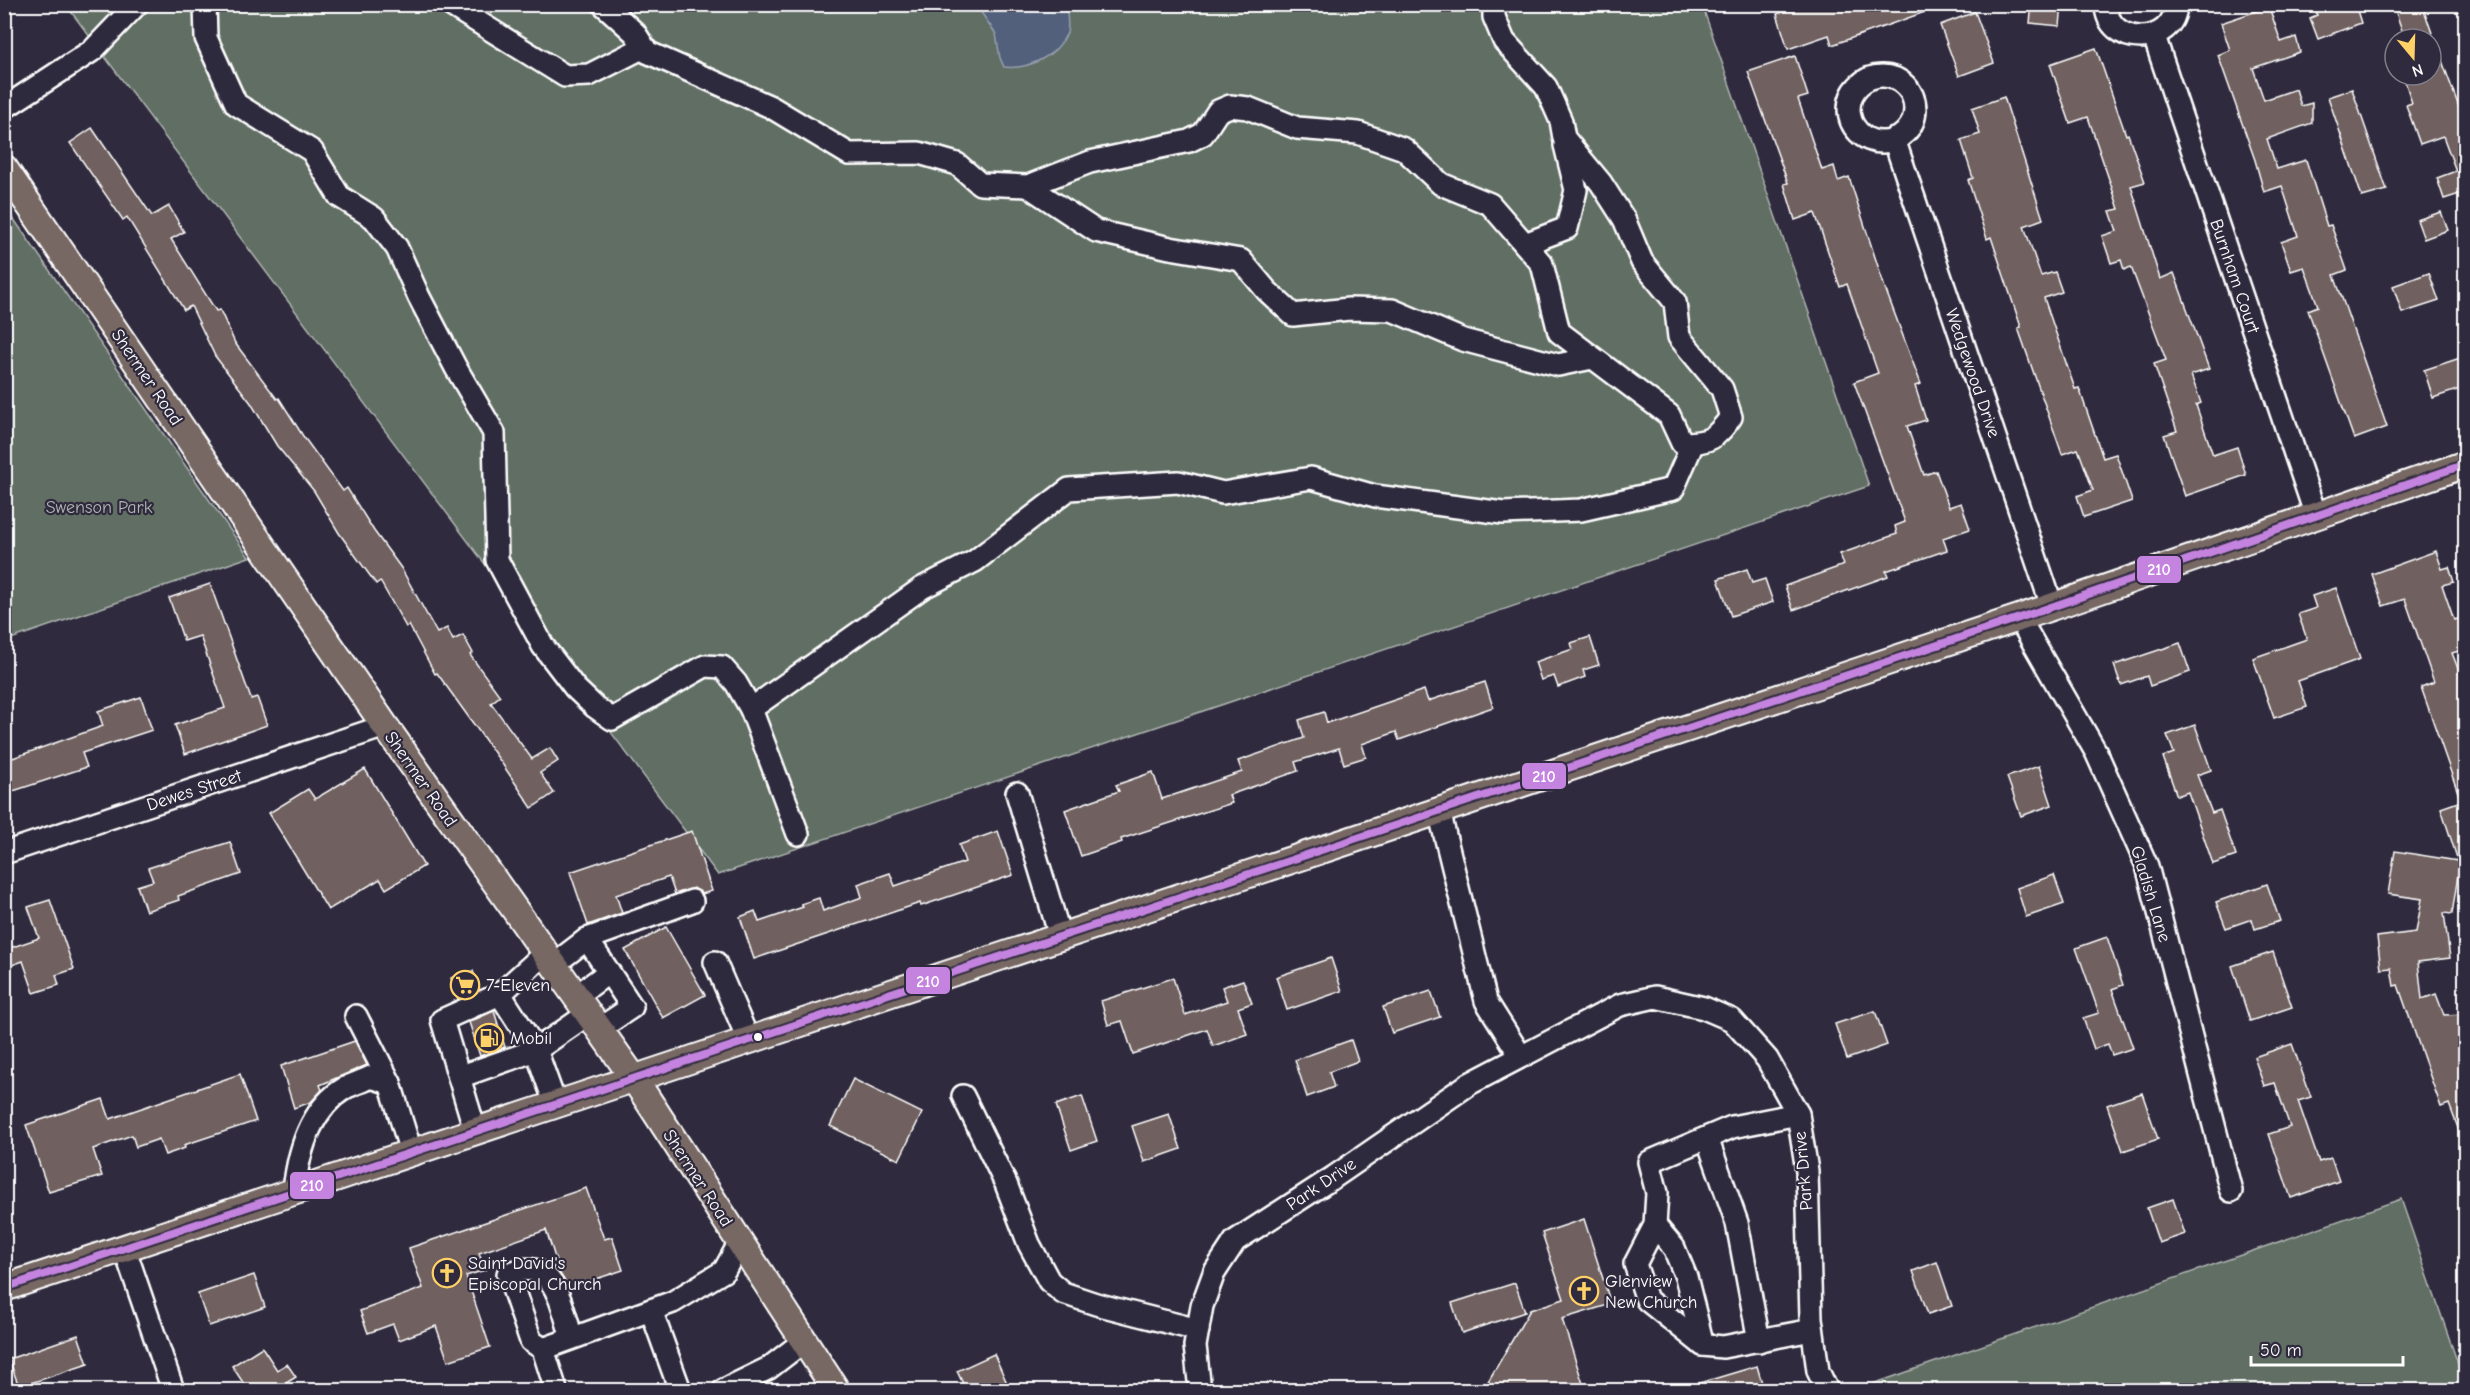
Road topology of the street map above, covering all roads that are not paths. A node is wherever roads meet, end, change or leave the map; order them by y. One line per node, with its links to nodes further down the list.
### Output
1 (137, 4): 10 (street)
2 (206, 4): 22 (street)
3 (449, 4): 9 (street)
4 (603, 4): 9 (street)
5 (1494, 4): 11 (street)
6 (2106, 4): 8 (street)
7 (2176, 4): 8 (street)
8 (2154, 36): 19 (street, Burnham Court)
9 (644, 47): 14 (street)
10 (4, 108)
11 (1564, 138): 15 (street); 17 (street)
12 (1894, 140): 20 (street, Wedgewood Drive)
13 (4, 168): 23 (main road, Shermer Road)
14 (1028, 186): 15 (street); 16 (street)
15 (1525, 244): 16 (street)
16 (1592, 358): 17 (street)
17 (1693, 443): 22 (street)
18 (2466, 464): 19 (main road)
19 (2316, 516): 20 (main road)
20 (2052, 606): 21 (main road)
21 (2019, 618): 25 (main road); 50 (street, Gladish Lane)
22 (751, 709): 26 (street)
23 (384, 726): 27 (street, Dewes Street); 31 (main road, Shermer Road)
24 (1017, 793): 29 (street)
25 (1438, 811): 29 (main road); 39 (street)
26 (798, 834)
27 (4, 853)
28 (692, 901): 30 (street)
29 (1060, 936): 37 (main road)
30 (587, 939): 31 (street); 33 (street)
31 (549, 959): 34 (street); 35 (main road, Shermer Road)
32 (714, 962): 37 (street)
33 (609, 972): 35 (street); 35 (street)
34 (500, 994): 38 (street); 40 (street)
35 (587, 1013): 38 (street); 41 (main road, Shermer Road)
36 (356, 1016): 42 (street)
37 (748, 1039): 41 (main road)
38 (536, 1050): 40 (street); 44 (street)
39 (1520, 1055): 45 (street, Park Drive); 56 (street, Park Drive)
40 (459, 1077): 46 (street)
41 (633, 1077): 44 (main road); 52 (main road, Shermer Road)
42 (390, 1083): 48 (street); 49 (street)
43 (963, 1096): 56 (street)
44 (555, 1104): 46 (main road)
45 (1798, 1114): 47 (street); 57 (street, Park Drive)
46 (474, 1130): 48 (main road)
47 (1707, 1138): 51 (street); 60 (street)
48 (411, 1152): 49 (main road)
49 (294, 1191): 53 (main road)
50 (2230, 1191)
51 (1655, 1225): 61 (street); 61 (street)
52 (740, 1242): 55 (street); 59 (main road, Shermer Road)
53 (124, 1247): 54 (main road); 63 (street)
54 (4, 1288)
55 (651, 1310): 58 (street); 65 (street)
56 (1198, 1330): 68 (street, Park Drive)
57 (1812, 1330): 60 (street); 69 (street, Park Drive)
58 (572, 1338): 62 (street); 62 (street)
59 (804, 1341): 66 (street); 67 (main road, Shermer Road)
60 (1759, 1341): 61 (street)
61 (1703, 1345)
62 (543, 1349): 64 (street)
63 (173, 1390)
64 (556, 1390)
65 (680, 1390)
66 (724, 1390)
67 (836, 1390)
68 (1200, 1390)
69 (1827, 1390)

